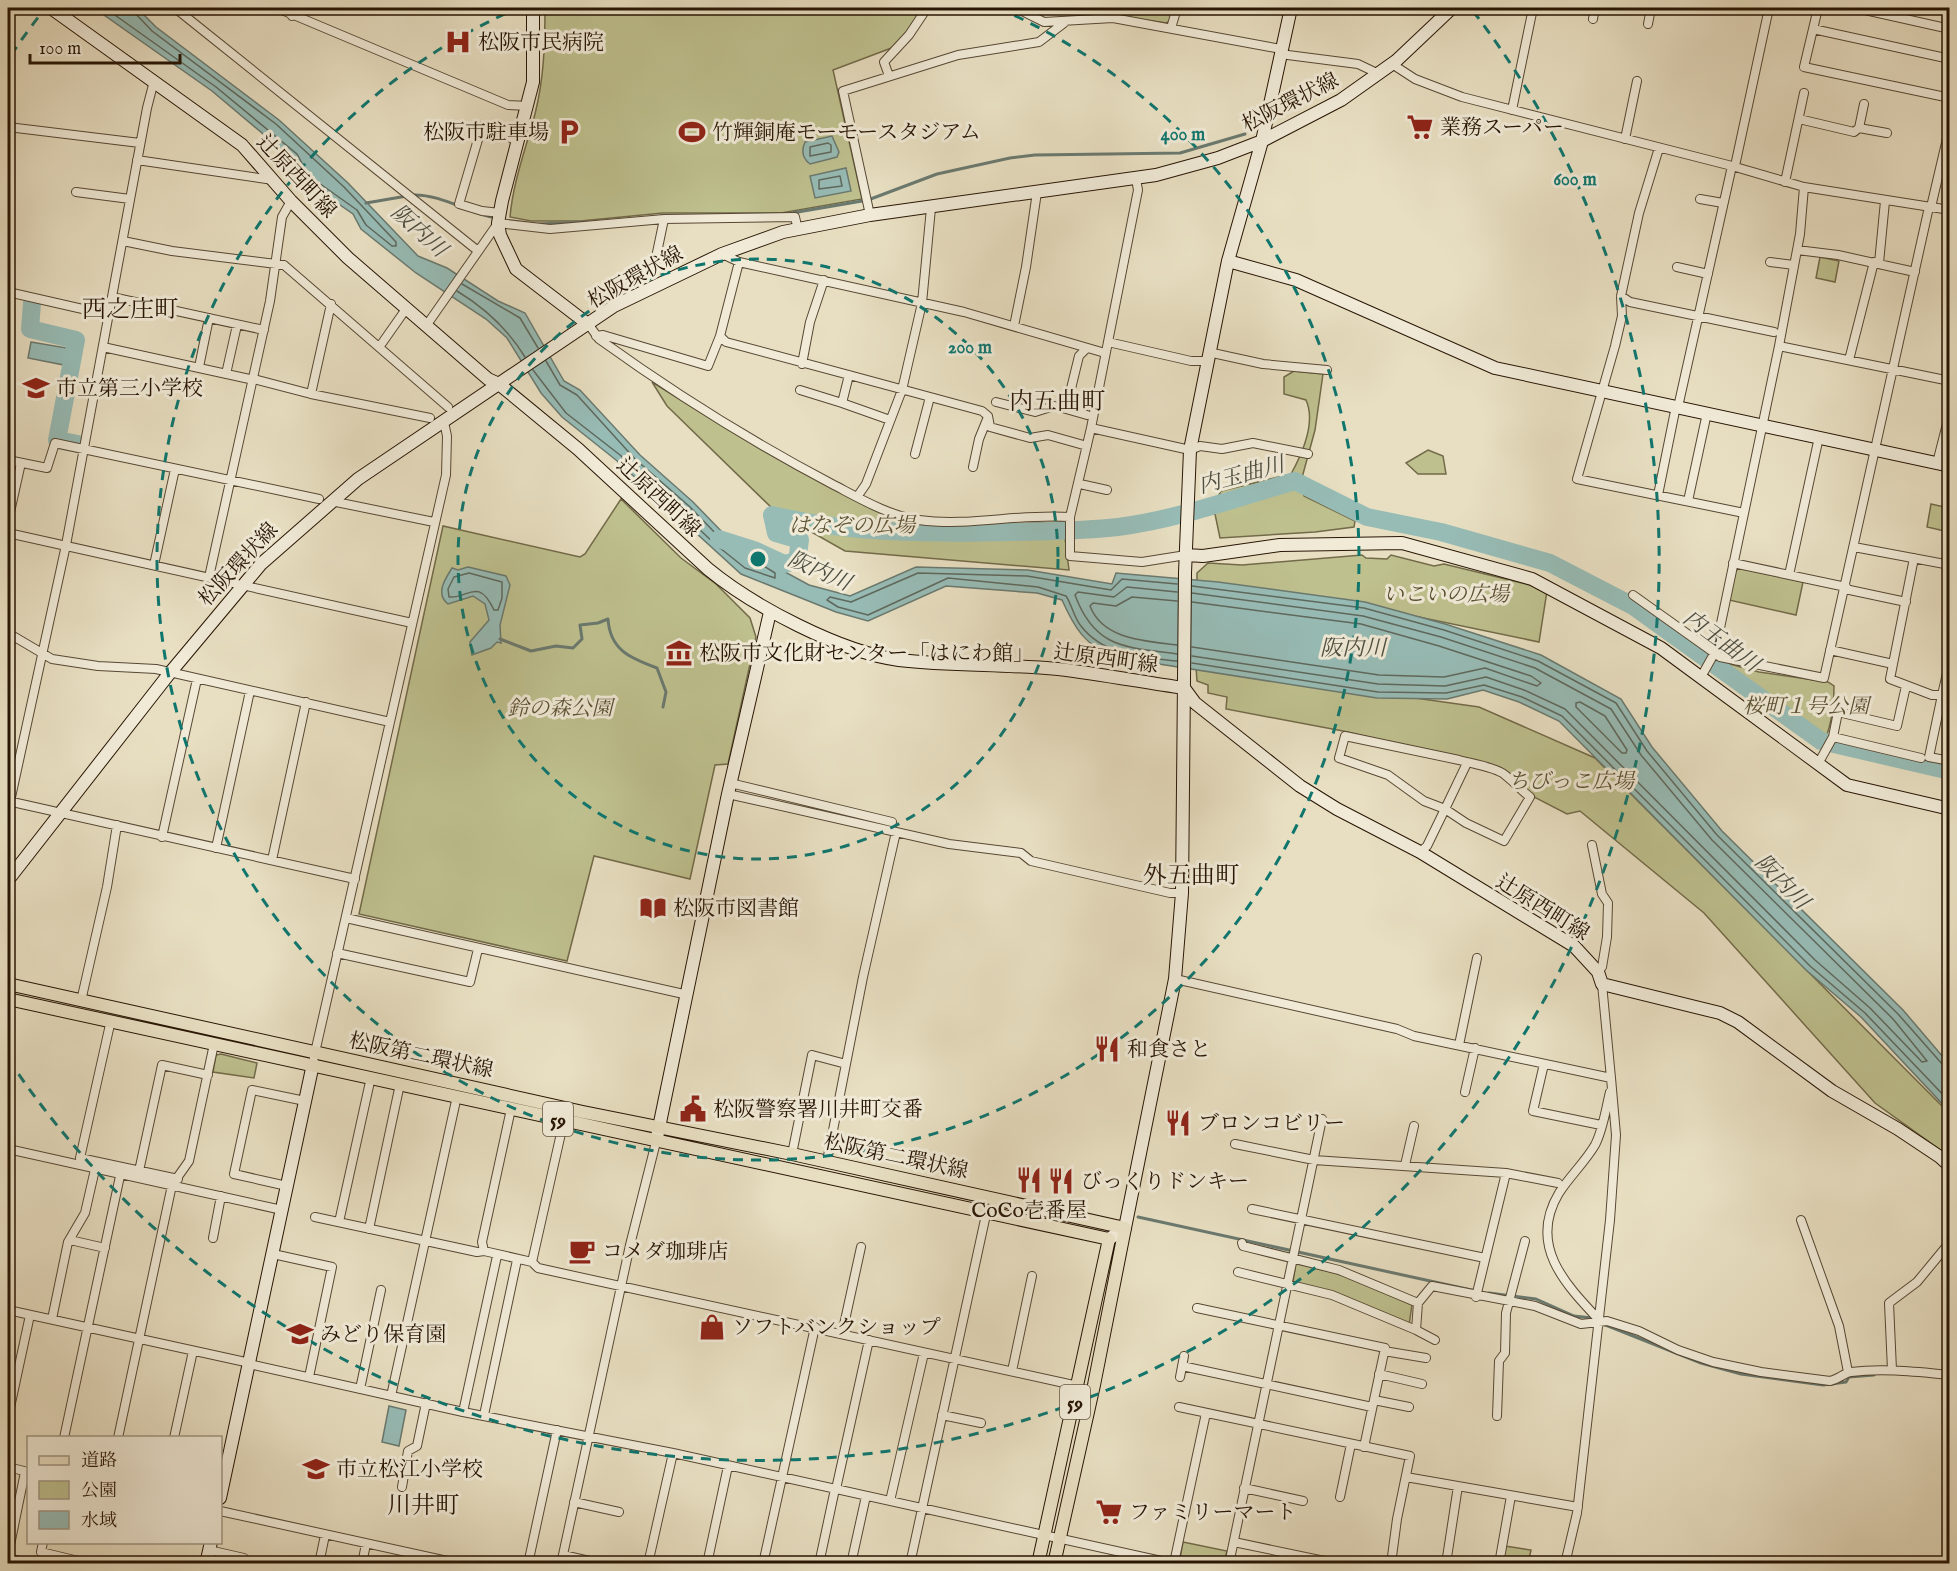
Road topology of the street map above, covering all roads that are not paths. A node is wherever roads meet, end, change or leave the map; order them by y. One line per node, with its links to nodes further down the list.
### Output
1 (51, 8): 29 (street, 辻原西町線)
2 (175, 8): 68 (street)
3 (277, 8): 17 (street)
4 (298, 8): 17 (street)
5 (533, 8): 34 (street)
6 (927, 8): 28 (street)
7 (1016, 8): 19 (street)
8 (1177, 8): 21 (street)
9 (1291, 8): 24 (street)
10 (1452, 8): 26 (street, 松阪環状線)
11 (1533, 8): 35 (street)
12 (1595, 8): 18 (street)
13 (1652, 8): 20 (street)
14 (1768, 8): 47 (street)
15 (1818, 8): 23 (street)
16 (1856, 8): 22 (street)
17 (292, 16): 34 (street)
18 (1593, 19)
19 (1064, 23): 21 (street); 28 (street)
20 (1648, 24)
21 (1171, 28): 24 (street)
22 (1950, 28)
23 (1813, 29): 25 (street); 32 (street)
24 (1281, 51): 27 (street); 43 (street)
25 (1950, 59)
26 (1392, 64): 27 (street, 松阪環状線); 35 (street)
27 (1379, 74): 43 (street, 松阪環状線)
28 (888, 76): 62 (street)
29 (154, 81): 44 (street); 49 (street, 辻原西町線)
30 (1637, 81): 41 (street)
31 (1804, 93): 36 (street)
32 (1950, 98)
33 (1864, 104): 39 (street)
34 (528, 106): 42 (street)
35 (1512, 110): 41 (street)
36 (1799, 119): 39 (street); 50 (street)
37 (1950, 126): 59 (street)
38 (8, 127): 44 (street)
39 (1859, 128): 40 (street)
40 (1887, 133)
41 (1625, 139): 45 (street)
42 (518, 141): 63 (street); 63 (street)
43 (1262, 141): 48 (street, 松阪環状線); 70 (street)
44 (140, 143): 46 (street)
45 (1659, 148): 47 (street); 82 (street)
46 (137, 160): 49 (street); 54 (street)
47 (1733, 166): 50 (street); 58 (street)
48 (1136, 178): 53 (street, 松阪環状線); 97 (street)
49 (274, 180): 56 (street, 辻原西町線)
50 (1785, 182): 51 (street)
51 (1804, 187): 57 (street); 67 (street)
52 (76, 192): 54 (street)
53 (1037, 192): 60 (street, 松阪環状線); 92 (street)
54 (130, 199): 66 (street)
55 (1700, 199): 58 (street)
56 (291, 201): 72 (street); 86 (street, 辻原西町線)
57 (1885, 201): 59 (street); 74 (street)
58 (1724, 203): 79 (street)
59 (1930, 207): 61 (street); 78 (street)
60 (931, 208): 62 (street, 松阪環状線); 84 (street)
61 (1950, 210)
62 (870, 215): 65 (street, 松阪環状線)
63 (499, 218): 64 (street); 68 (street); 94 (street)
64 (664, 219): 65 (street); 76 (street)
65 (798, 230): 69 (street, 松阪環状線)
66 (123, 240): 72 (street); 83 (street)
67 (1797, 250): 74 (street); 75 (street)
68 (478, 252): 90 (street)
69 (722, 254): 73 (street); 94 (street, 松阪環状線)
70 (1228, 261): 103 (street); 116 (street)
71 (1770, 261): 75 (street)
72 (276, 262): 85 (street); 93 (street)
73 (739, 262): 80 (street); 96 (street)
74 (1876, 262): 78 (street); 104 (street)
75 (1794, 265): 99 (street)
76 (654, 267)
77 (1677, 267): 79 (street)
78 (1915, 272): 107 (street)
79 (1708, 274): 88 (street)
80 (824, 280): 84 (street); 105 (street)
81 (8, 292): 87 (street)
82 (1621, 296): 88 (street); 116 (street)
83 (112, 297): 87 (street); 89 (street)
84 (922, 303): 92 (street); 115 (street)
85 (331, 304): 98 (street); 117 (street)
86 (406, 309): 90 (street, 辻原西町線); 98 (street)
87 (109, 315): 100 (street)
88 (1698, 316): 95 (street); 122 (street)
89 (209, 318): 91 (street); 106 (street)
90 (428, 323): 113 (street, 辻原西町線)
91 (237, 325): 93 (street); 109 (street)
92 (1014, 326): 101 (street)
93 (264, 330): 111 (street)
94 (588, 331): 96 (street); 113 (street, 松阪環状線); 149 (street)
95 (1774, 332)
96 (720, 336): 105 (street)
97 (1108, 342): 102 (street); 103 (street)
98 (380, 345): 121 (street)
99 (1779, 346): 104 (street); 131 (street)
100 (103, 347): 106 (street); 135 (street)
101 (1086, 349): 102 (street); 123 (street)
102 (1105, 353): 132 (street)
103 (1207, 356): 108 (street); 136 (street)
104 (1849, 360): 107 (street)
105 (802, 364): 110 (street)
106 (198, 367): 109 (street)
107 (1892, 369): 112 (street); 137 (street)
108 (1327, 370)
109 (226, 374): 111 (street)
110 (849, 375): 115 (street); 120 (street)
111 (254, 380): 117 (street); 145 (street)
112 (1950, 381)
113 (503, 382): 130 (street, 松阪環状線); 170 (street, 辻原西町線)
114 (800, 390): 120 (street)
115 (902, 390): 118 (street); 129 (street)
116 (1603, 391): 122 (street); 148 (street)
117 (311, 394): 128 (street)
118 (930, 397): 127 (street); 139 (street)
119 (996, 402): 123 (street)
120 (842, 403): 129 (street)
121 (447, 406)
122 (1677, 406): 124 (street); 148 (street)
123 (1066, 409): 126 (street)
124 (1707, 412): 131 (street); 151 (street)
125 (1950, 412): 142 (street)
126 (1087, 415)
127 (988, 417): 134 (street); 143 (street)
128 (430, 418)
129 (890, 420): 149 (street)
130 (444, 422): 150 (street, 松阪環状線); 155 (street)
131 (1763, 425): 133 (street); 152 (street)
132 (1091, 428): 134 (street); 136 (street)
133 (1819, 437): 137 (street); 164 (street)
134 (1087, 446): 146 (street)
135 (84, 449): 141 (street); 144 (street); 157 (street)
136 (1190, 450): 138 (street); 159 (street)
137 (1874, 450): 142 (street); 158 (street)
138 (1308, 453)
139 (915, 454)
140 (8, 460): 141 (street)
141 (21, 463): 154 (street)
142 (1943, 465)
143 (973, 467)
144 (175, 469): 145 (street); 162 (street)
145 (232, 480): 150 (street); 165 (street)
146 (1080, 484): 147 (street); 153 (street)
147 (1107, 490)
148 (1658, 495): 151 (street)
149 (857, 497): 153 (street)
150 (325, 500): 155 (street); 166 (street, 松阪環状線)
151 (1688, 501): 152 (street)
152 (1744, 513): 161 (street)
153 (1069, 520): 159 (street)
154 (8, 521)
155 (434, 522): 171 (street)
156 (8, 534): 157 (street)
157 (66, 545): 162 (street); 174 (street)
158 (1854, 547): 160 (street); 167 (street)
159 (1186, 555): 179 (street); 182 (street)
160 (1914, 558): 163 (street); 169 (street)
161 (1733, 564): 164 (street); 175 (street)
162 (154, 565): 165 (street)
163 (1950, 565)
164 (1789, 575): 167 (street)
165 (209, 578): 166 (street)
166 (241, 585): 171 (street); 178 (street, 松阪環状線)
167 (1845, 588): 169 (street); 173 (street)
168 (1633, 595): 175 (street)
169 (1906, 602): 177 (street)
170 (770, 612): 182 (street, 辻原西町線); 192 (street)
171 (412, 623): 186 (street)
172 (8, 633): 174 (street)
173 (1830, 650): 175 (street); 177 (street)
174 (42, 653): 178 (street); 193 (street)
175 (1714, 653): 179 (street)
176 (1950, 660): 184 (street)
177 (1893, 664): 181 (street)
178 (169, 674): 180 (street); 197 (street, 松阪環状線)
179 (1701, 677): 191 (street)
180 (197, 679): 183 (street); 201 (street)
181 (1906, 686): 184 (street); 187 (street)
182 (1184, 688): 204 (street, 辻原西町線); 208 (street)
183 (250, 691): 185 (street); 203 (street)
184 (1946, 695): 189 (street)
185 (306, 702): 186 (street); 205 (street)
186 (390, 722): 206 (street)
187 (1833, 737): 188 (street); 191 (street)
188 (1921, 758)
189 (1950, 761)
190 (1467, 763): 194 (street); 194 (street); 194 (street)
191 (1818, 765): 195 (street)
192 (729, 788): 198 (street); 200 (street); 216 (street)
193 (9, 801): 196 (street); 197 (street)
194 (1445, 809): 204 (street)
195 (1950, 809)
196 (8, 811)
197 (61, 812): 199 (street); 207 (street, 松阪環状線)
198 (892, 822)
199 (117, 825): 201 (street); 218 (street)
200 (896, 832): 208 (street); 224 (street)
201 (162, 837): 203 (street)
202 (1592, 845): 213 (street)
203 (216, 848): 205 (street)
204 (1420, 852): 213 (street, 辻原西町線)
205 (272, 860): 206 (street)
206 (355, 879): 209 (street)
207 (8, 880)
208 (1182, 893): 214 (street)
209 (345, 918): 210 (street); 211 (street)
210 (478, 949): 211 (street); 216 (street)
211 (337, 953): 223 (street)
212 (1477, 957): 221 (street)
213 (1600, 978): 228 (street); 247 (street)
214 (1175, 979): 221 (street); 262 (street)
215 (8, 984): 218 (main road, 松阪第二環状線 / 59)
216 (688, 995): 238 (street)
217 (8, 999): 219 (main road, 松阪第二環状線 / 59)
218 (81, 1001): 223 (main road, 松阪第二環状線 / 59)
219 (111, 1020): 220 (main road, 松阪第二環状線 / 59); 246 (street)
220 (214, 1044): 223 (main road, 松阪第二環状線 / 59); 226 (street)
221 (1459, 1045): 222 (street)
222 (1475, 1048): 225 (street); 230 (street)
223 (314, 1058): 227 (main road, 松阪第二環状線 / 59); 232 (street); 238 (main road, 松阪第二環状線 / 59)
224 (846, 1064): 242 (street); 244 (street)
225 (1544, 1064): 228 (street); 236 (street)
226 (208, 1075): 248 (street); 251 (street)
227 (371, 1077): 229 (main road, 松阪第二環状線 / 59); 261 (street)
228 (1611, 1082): 236 (street); 292 (street)
229 (400, 1084): 231 (main road, 松阪第二環状線 / 59); 263 (street)
230 (1465, 1092)
231 (457, 1096): 233 (main road, 松阪第二環状線 / 59); 267 (street)
232 (305, 1101): 253 (street); 253 (street)
233 (511, 1108): 235 (main road, 松阪第二環状線 / 59); 273 (street)
234 (1322, 1119): 243 (street)
235 (564, 1120): 239 (main road, 松阪第二環状線 / 59); 279 (street)
236 (1601, 1125): 292 (street)
237 (1414, 1126): 245 (street)
238 (660, 1127): 239 (street); 242 (main road, 松阪第二環状線 / 59)
239 (656, 1142): 257 (main road, 松阪第二環状線 / 59); 283 (street)
240 (1235, 1144): 243 (street)
241 (8, 1149): 246 (street)
242 (792, 1154): 244 (main road, 松阪第二環状線 / 59)
243 (1314, 1160): 245 (street); 259 (street)
244 (827, 1161): 262 (main road, 松阪第二環状線 / 59)
245 (1406, 1165): 249 (street)
246 (96, 1166): 248 (street); 250 (street); 266 (street)
247 (1950, 1166)
248 (140, 1171): 251 (street)
249 (1506, 1173): 252 (street); 277 (street)
250 (120, 1176): 251 (street); 272 (street)
251 (175, 1182): 254 (street); 298 (street)
252 (1558, 1183)
253 (287, 1186): 256 (street)
254 (221, 1196): 256 (street); 264 (street)
255 (1252, 1209): 259 (street)
256 (282, 1210): 275 (street)
257 (987, 1210): 265 (main road, 松阪第二環状線 / 59); 306 (street)
258 (315, 1217): 261 (street)
259 (1302, 1218): 274 (street); 277 (street)
260 (1801, 1220): 311 (street)
261 (339, 1222): 263 (street)
262 (1125, 1228): 265 (street); 364 (main road, 59)
263 (369, 1229): 267 (street)
264 (213, 1238)
265 (1109, 1239): 318 (main road, 59)
266 (70, 1240): 272 (street); 291 (street)
267 (425, 1240): 273 (street); 320 (street)
268 (1525, 1241): 286 (street)
269 (1950, 1242): 309 (street)
270 (1242, 1243): 274 (street)
271 (861, 1247): 297 (street)
272 (105, 1248): 294 (street)
273 (484, 1251): 276 (street)
274 (1294, 1253): 282 (street); 287 (street)
275 (273, 1254): 307 (street); 314 (street)
276 (497, 1256): 278 (street); 325 (street)
277 (1485, 1258): 285 (street)
278 (517, 1260): 279 (street); 327 (street)
279 (532, 1262): 283 (street)
280 (1238, 1272): 282 (street)
281 (1032, 1276): 310 (street)
282 (1288, 1283): 293 (street); 296 (street)
283 (622, 1287): 295 (street); 337 (street)
284 (381, 1290): 319 (street)
285 (1477, 1291): 286 (street); 287 (street)
286 (1511, 1297): 292 (street); 329 (street)
287 (1418, 1304): 296 (street)
288 (1197, 1308): 293 (street)
289 (8, 1310): 290 (street)
290 (30, 1315): 291 (street); 330 (street)
291 (52, 1319): 294 (street)
292 (1598, 1323): 311 (street); 357 (street)
293 (1279, 1325): 302 (street); 316 (street)
294 (87, 1327): 298 (street); 334 (street)
295 (815, 1328): 297 (street); 345 (street)
296 (1416, 1330): 300 (street)
297 (842, 1334): 299 (street)
298 (139, 1338): 301 (street); 335 (street)
299 (869, 1340): 303 (street); 350 (street)
300 (1435, 1340)
301 (193, 1351): 307 (street); 336 (street)
302 (1384, 1351): 305 (street); 312 (street)
303 (924, 1353): 306 (street); 354 (street)
304 (1184, 1356): 308 (street)
305 (1426, 1358)
306 (954, 1359): 310 (street); 328 (street)
307 (250, 1363): 314 (street); 349 (street)
308 (1182, 1366): 315 (street); 316 (street)
309 (1892, 1370): 311 (street); 313 (street)
310 (1012, 1371): 318 (street)
311 (1848, 1372)
312 (1379, 1374): 317 (street); 322 (street)
313 (1950, 1375)
314 (309, 1377): 319 (street)
315 (1180, 1377)
316 (1266, 1384): 322 (street); 332 (street)
317 (1422, 1384)
318 (1078, 1386): 363 (main road, 59)
319 (360, 1389): 320 (street)
320 (391, 1396): 321 (street)
321 (426, 1403): 325 (street); 347 (street)
322 (1373, 1404): 324 (street); 339 (street)
323 (1179, 1407): 326 (street)
324 (1409, 1407)
325 (464, 1412): 327 (street)
326 (1206, 1413): 332 (street); 390 (street)
327 (484, 1415): 333 (street)
328 (942, 1415): 331 (street); 358 (street)
329 (1497, 1416)
330 (8, 1417)
331 (981, 1423)
332 (1258, 1425): 338 (street); 348 (street)
333 (557, 1430): 337 (street); 380 (street)
334 (63, 1436)
335 (118, 1436)
336 (174, 1436)
337 (588, 1436): 340 (street); 356 (street)
338 (1351, 1444): 339 (street); 353 (street)
339 (1364, 1447): 344 (street)
340 (673, 1453): 341 (street); 382 (street)
341 (728, 1466): 345 (street); 383 (street)
342 (8, 1467): 343 (street)
343 (27, 1472): 360 (street)
344 (1406, 1477): 346 (street); 393 (street)
345 (782, 1478): 350 (street); 384 (street)
346 (1458, 1486): 352 (street); 394 (street)
347 (402, 1487)
348 (1244, 1488): 355 (street); 365 (street)
349 (222, 1489)
350 (836, 1489): 351 (street); 385 (street)
351 (866, 1496): 354 (street); 386 (street)
352 (1511, 1496): 357 (street); 395 (street)
353 (1340, 1497)
354 (890, 1501): 358 (street)
355 (1303, 1501)
356 (574, 1502): 361 (street); 371 (street)
357 (1578, 1507): 396 (street)
358 (922, 1509): 363 (street); 387 (street)
359 (222, 1511): 362 (street)
360 (12, 1512): 370 (street)
361 (619, 1512)
362 (325, 1535): 367 (street); 377 (street)
363 (1045, 1536): 364 (street); 388 (main road, 59)
364 (1059, 1540): 389 (main road, 59); 390 (street)
365 (1234, 1542): 391 (street); 392 (street)
366 (43, 1544): 369 (street)
367 (366, 1544): 378 (street); 379 (street)
368 (210, 1546): 375 (street); 376 (street)
369 (41, 1552): 373 (street); 374 (street)
370 (8, 1554): 372 (street)
371 (562, 1559): 381 (street)
372 (32, 1563)
373 (37, 1563)
374 (91, 1563)
375 (206, 1563)
376 (243, 1563)
377 (319, 1563)
378 (362, 1563)
379 (461, 1563)
380 (528, 1563)
381 (603, 1563)
382 (648, 1563)
383 (707, 1563)
384 (763, 1563)
385 (819, 1563)
386 (851, 1563)
387 (910, 1563)
388 (1038, 1563)
389 (1054, 1563)
390 (1174, 1563)
391 (1229, 1563)
392 (1334, 1563)
393 (1391, 1563)
394 (1446, 1563)
395 (1499, 1563)
396 (1565, 1563)

